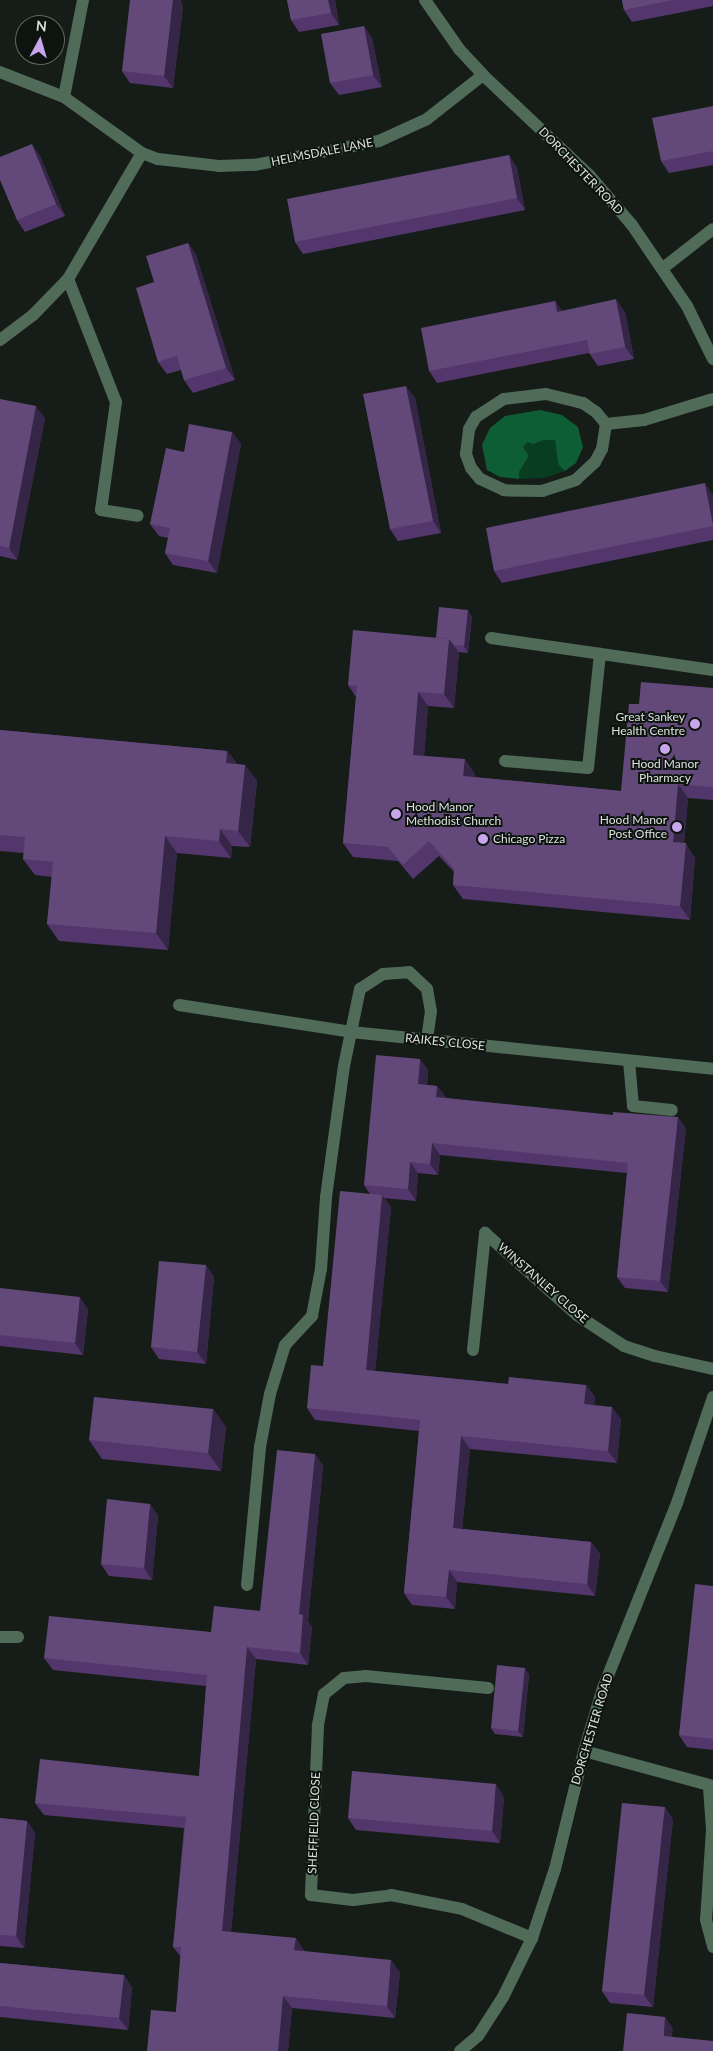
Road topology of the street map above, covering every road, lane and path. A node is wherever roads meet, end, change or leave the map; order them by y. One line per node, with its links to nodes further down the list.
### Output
1 (83, 0): 5 (street)
2 (426, 0): 4 (street, DORCHESTER ROAD)
3 (0, 72): 5 (street, HELMSDALE LANE)
4 (483, 75): 6 (street, HELMSDALE LANE); 8 (street, DORCHESTER ROAD)
5 (64, 97): 6 (street, HELMSDALE LANE)
6 (142, 153): 9 (street)
7 (713, 229): 8 (street)
8 (663, 268): 11 (street, DORCHESTER ROAD)
9 (68, 279): 10 (street); 14 (street)
10 (0, 340)
11 (713, 359)
12 (713, 399): 13 (street)
13 (606, 424): 13 (street)
14 (138, 516)
15 (492, 638): 16 (street)
16 (600, 654): 17 (street); 18 (street)
17 (713, 670)
18 (505, 761)
19 (179, 1005): 20 (street, RAIKES CLOSE)
20 (351, 1032): 21 (street, RAIKES CLOSE); 21 (street); 28 (street)
21 (427, 1040): 22 (street, RAIKES CLOSE)
22 (630, 1061): 23 (street, RAIKES CLOSE); 24 (street)
23 (713, 1068)
24 (672, 1110)
25 (473, 1350): 26 (street, WINSTANLEY CLOSE)
26 (713, 1369)
27 (713, 1397): 32 (street, DORCHESTER ROAD)
28 (247, 1585)
29 (0, 1637): 30 (street)
30 (18, 1637)
31 (488, 1688): 34 (street, SHEFFIELD CLOSE)
32 (584, 1751): 33 (street); 34 (street, DORCHESTER ROAD)
33 (711, 1787): 35 (street)
34 (532, 1938): 36 (street, DORCHESTER ROAD)
35 (713, 1947)
36 (460, 2051)

